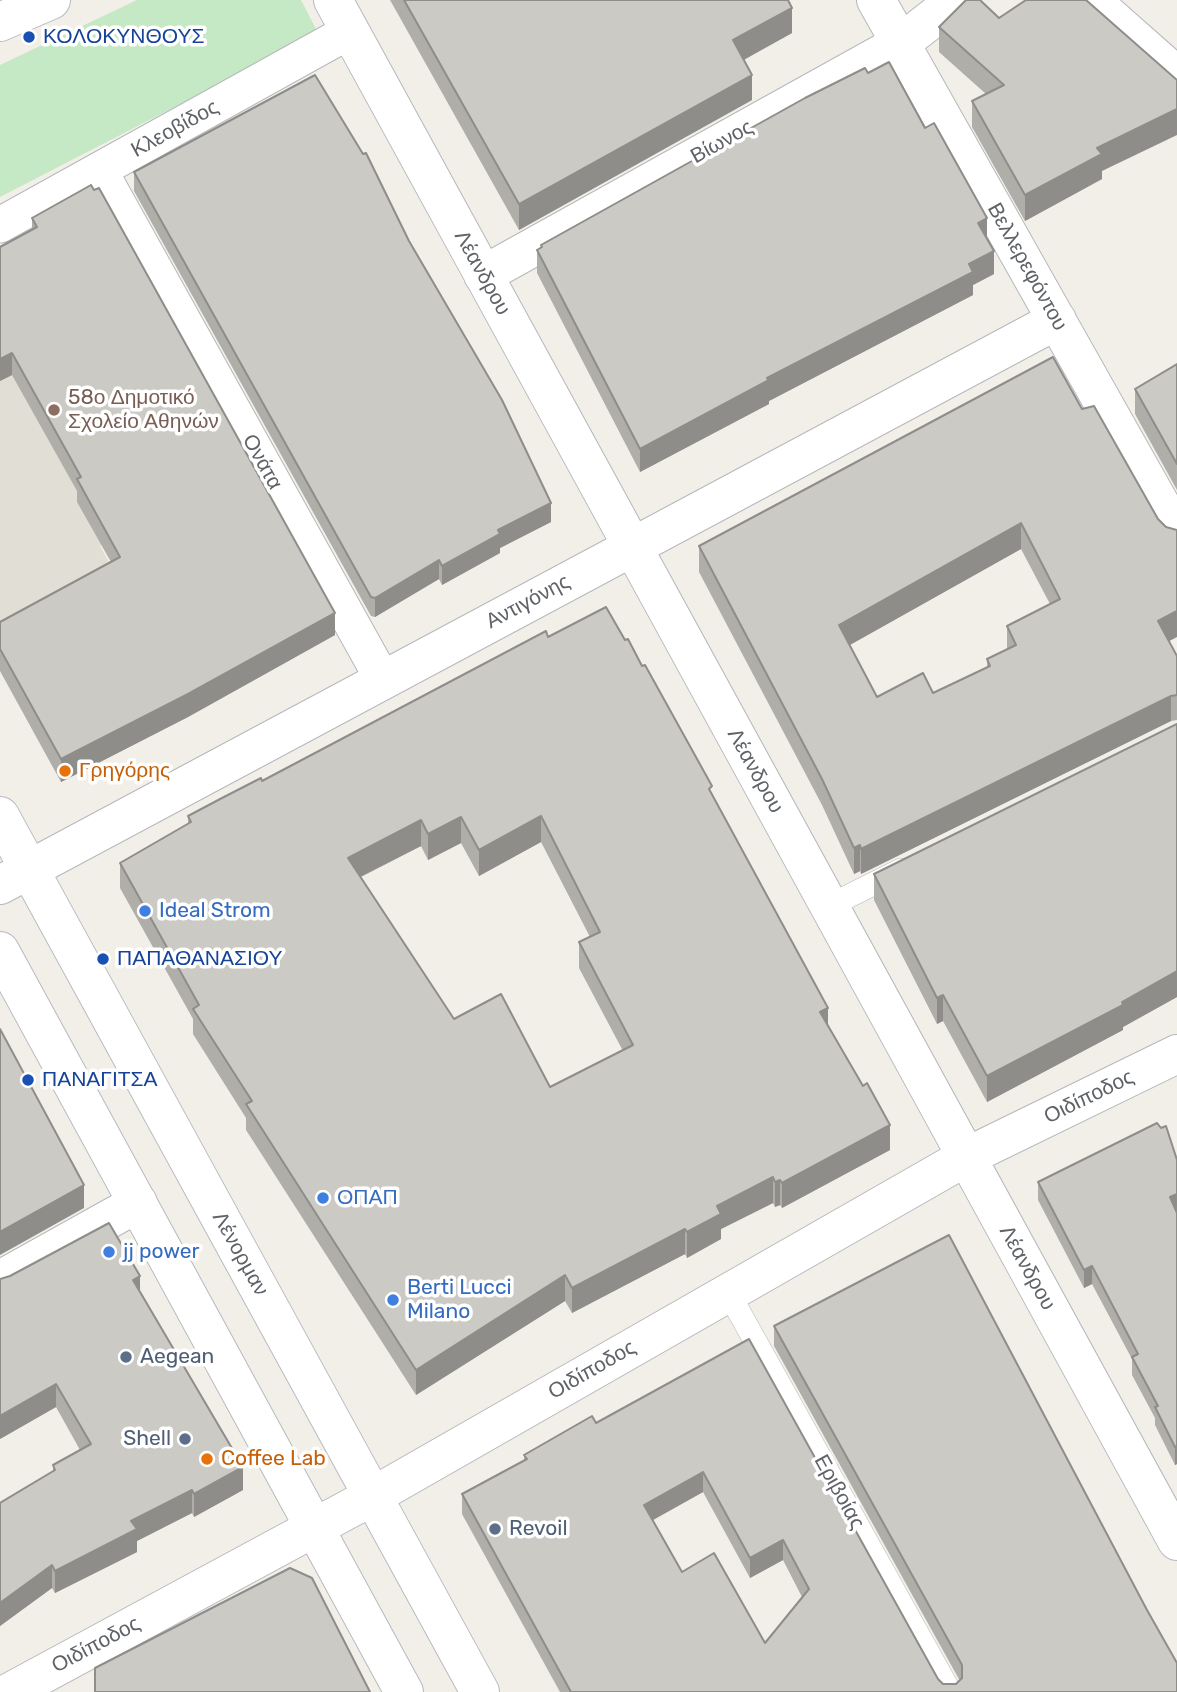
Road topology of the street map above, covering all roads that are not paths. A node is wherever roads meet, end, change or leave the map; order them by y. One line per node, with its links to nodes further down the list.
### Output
1 (51, 0): 6 (street)
2 (876, 0): 7 (street, Βελλερεφόντου)
3 (956, 0): 7 (street, Βίωνος)
4 (1091, 0): 8 (street)
5 (341, 16): 9 (street, Κλεοβίδος); 11 (street, Λέανδρου)
6 (0, 22)
7 (901, 43): 11 (street, Βίωνος); 12 (street, Βελλερεφόντου)
8 (1177, 76)
9 (100, 171): 10 (street, Κλεοβίδος); 15 (street, Ονάτα)
10 (0, 225)
11 (483, 275): 14 (street, Λέανδρου)
12 (1057, 320): 13 (street, Βελλερεφόντου); 14 (street, Αντιγόνης)
13 (1177, 534)
14 (632, 546): 15 (street, Αντιγόνης); 19 (street, Λέανδρου)
15 (383, 680): 18 (street, Αντιγόνης)
16 (0, 816): 18 (street, Λένορμαν)
17 (916, 863): 19 (lane)
18 (15, 877): 26 (street, Λένορμαν)
19 (829, 906): 22 (street, Λέανδρου)
20 (0, 951): 23 (street)
21 (1177, 1054): 22 (street, Οιδίποδος)
22 (966, 1157): 25 (street, Οιδίποδος); 28 (street, Λέανδρου)
23 (138, 1203): 24 (street); 27 (street)
24 (0, 1280)
25 (728, 1292): 26 (street, Οιδίποδος); 33 (lane, Εριβοίας)
26 (373, 1496): 27 (street, Οιδίποδος); 32 (street, Λένορμαν)
27 (314, 1528): 30 (street, Οιδίποδος); 31 (street)
28 (1177, 1541)
29 (0, 1685): 30 (street)
30 (10, 1692)
31 (404, 1692)
32 (480, 1692)
33 (950, 1692)

